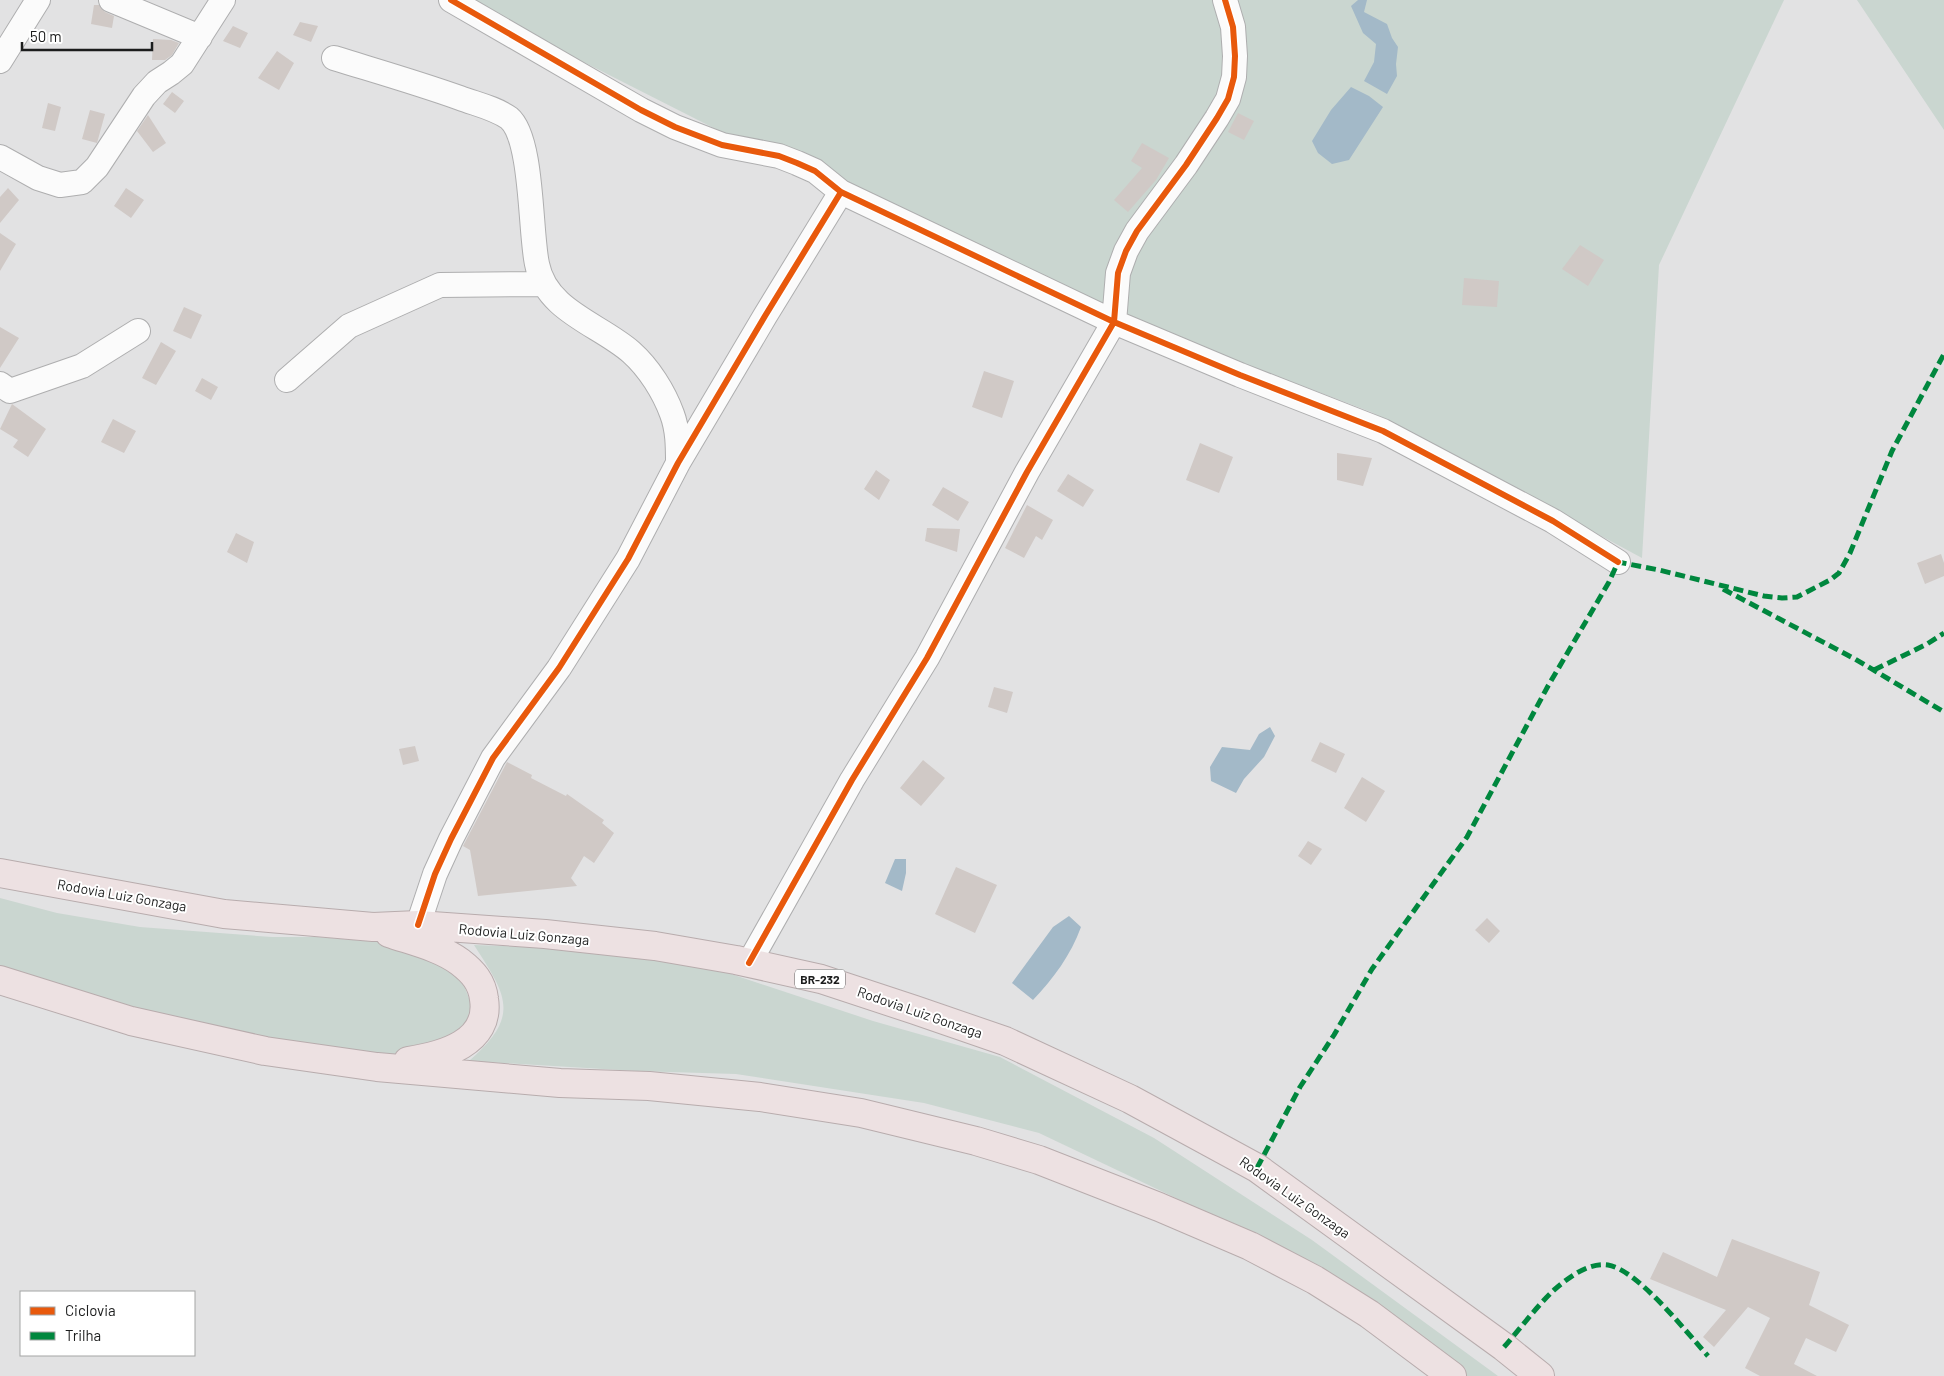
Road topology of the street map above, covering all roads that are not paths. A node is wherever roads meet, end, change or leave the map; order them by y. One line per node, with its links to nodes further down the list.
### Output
1 (38, 0): 8 (street)
2 (110, 0): 6 (street)
3 (223, 0): 6 (street)
4 (452, 0): 10 (street)
5 (1225, 0): 12 (street)
6 (200, 37): 9 (street)
7 (334, 58): 11 (street)
8 (0, 61)
9 (0, 157)
10 (841, 192): 12 (street); 16 (street)
11 (544, 284): 14 (street); 16 (street)
12 (1114, 322): 17 (street); 21 (street)
13 (138, 332): 15 (street)
14 (287, 380)
15 (0, 384)
16 (678, 463): 19 (street)
17 (1618, 562)
18 (0, 873): 20 (highway, Rodovia Luiz Gonzaga / BR-232)
19 (418, 925): 20 (highway, Rodovia Luiz Gonzaga / BR-232); 21 (highway, Rodovia Luiz Gonzaga / BR-232)
20 (373, 927): 23 (highway)
21 (749, 963): 25 (highway, Rodovia Luiz Gonzaga / BR-232)
22 (0, 980): 23 (highway)
23 (377, 1067): 24 (highway)
24 (1452, 1376)
25 (1540, 1376)

